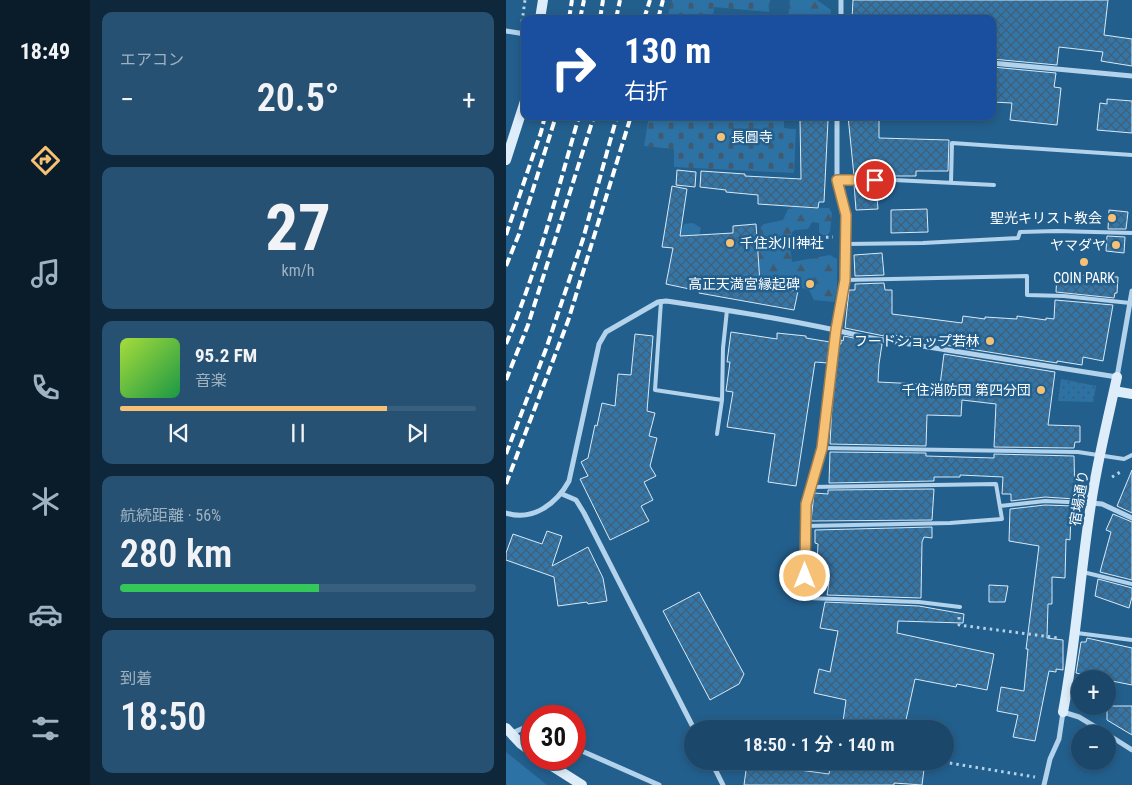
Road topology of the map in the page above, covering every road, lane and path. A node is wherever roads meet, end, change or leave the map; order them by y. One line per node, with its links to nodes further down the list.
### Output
1 (525, 0): 4 (path)
2 (543, 0): 5 (street)
3 (841, 0): 6 (street)
4 (524, 15)
5 (541, 15)
6 (840, 15)
7 (506, 32): 8 (street)
8 (521, 34)
9 (996, 63): 10 (street)
10 (1132, 76)
11 (521, 113): 14 (street)
12 (838, 120): 15 (street)
13 (1132, 155): 16 (lane)
14 (506, 160)
15 (837, 180): 16 (lane); 19 (street)
16 (951, 182): 17 (lane)
17 (994, 184)
18 (1132, 233): 21 (lane)
19 (846, 237): 20 (path); 21 (street)
20 (761, 240)
21 (846, 244): 22 (street)
22 (845, 280): 25 (lane); 27 (street)
23 (1132, 291): 25 (street, 宿場通り)
24 (661, 301): 26 (street); 31 (lane); 37 (street)
25 (1130, 303): 28 (street, 宿場通り)
26 (727, 310): 27 (street); 31 (lane)
27 (836, 330): 28 (street); 33 (street)
28 (1117, 377): 29 (street, 宿場通り)
29 (1114, 391): 30 (street); 34 (street, 宿場通り)
30 (1132, 394)
31 (722, 400): 32 (lane)
32 (717, 434)
33 (822, 448): 34 (lane); 36 (street)
34 (1100, 455): 35 (lane); 38 (street, 宿場通り)
35 (1132, 455)
36 (811, 487): 39 (lane); 42 (street)
37 (562, 494): 40 (street); 50 (street)
38 (1091, 503): 39 (lane); 41 (street); 43 (street, 宿場通り)
39 (1000, 506): 42 (lane)
40 (506, 514)
41 (1132, 518)
42 (805, 526): 45 (street)
43 (1081, 572): 44 (lane); 47 (street, 宿場通り)
44 (1132, 584)
45 (805, 592): 46 (lane)
46 (960, 607): 47 (path)
47 (1075, 636): 48 (lane); 49 (street, 宿場通り)
48 (1132, 640)
49 (1063, 712): 51 (street); 60 (street)
50 (689, 720)
51 (1092, 725)
52 (509, 731): 54 (street)
53 (1116, 740): 55 (street)
54 (521, 744)
55 (1132, 750)
56 (586, 753): 62 (street)
57 (954, 764): 60 (path)
58 (558, 770): 61 (street)
59 (716, 770): 63 (street)
60 (1045, 782)
61 (582, 785)
62 (660, 785)
63 (723, 785)

